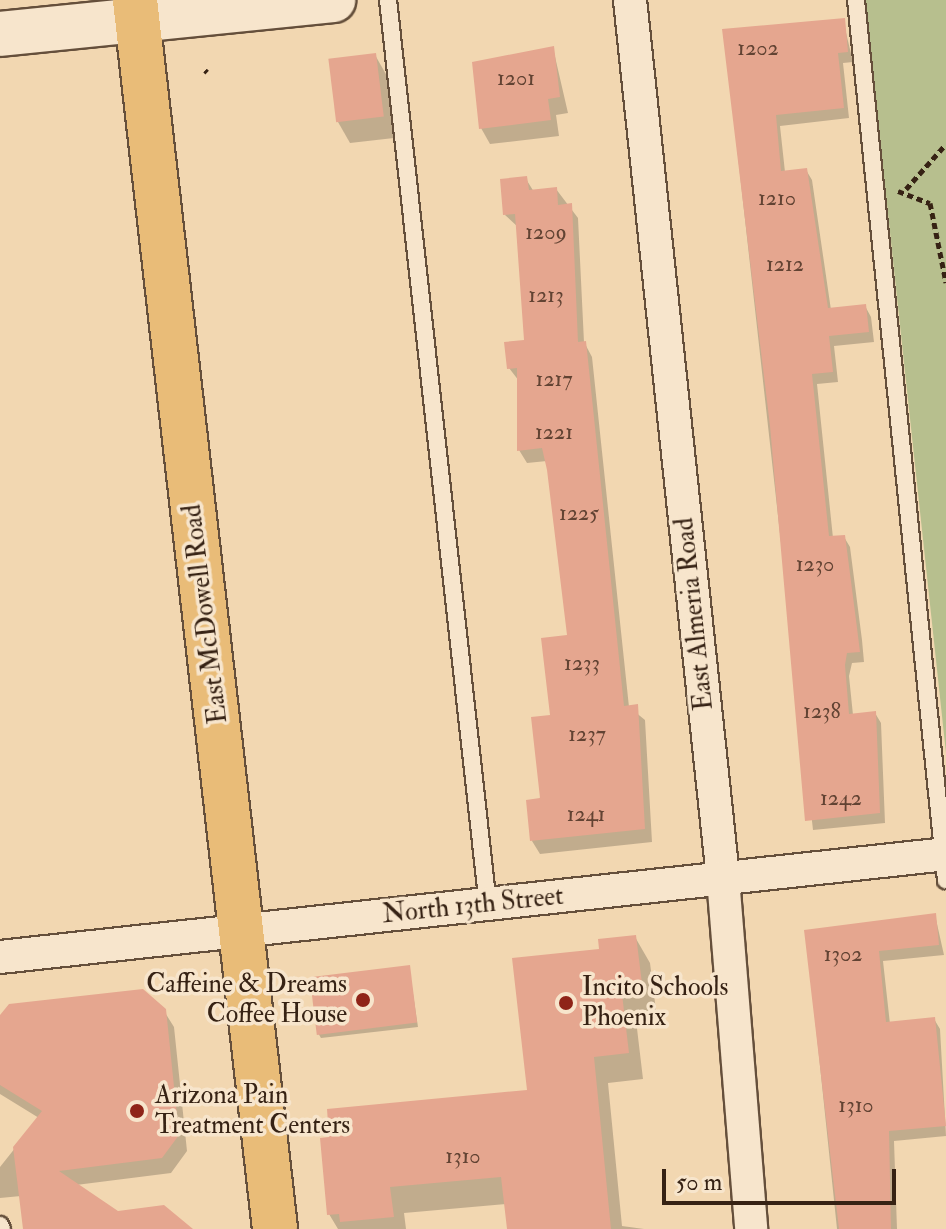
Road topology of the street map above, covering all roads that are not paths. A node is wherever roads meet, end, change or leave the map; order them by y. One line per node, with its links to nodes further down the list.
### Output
1 (333, 0): 5 (street)
2 (388, 0): 9 (lane)
3 (630, 0): 8 (street, East Almeria Road)
4 (856, 0): 7 (lane)
5 (136, 11): 6 (street); 10 (main road, East McDowell Road)
6 (0, 34)
7 (945, 862): 8 (street, North 13th Street)
8 (723, 878): 9 (street, North 13th Street); 13 (street, East Almeria Road)
9 (488, 906): 10 (street, North 13th Street)
10 (243, 929): 11 (street, North 13th Street); 12 (main road, East McDowell Road)
11 (0, 957)
12 (275, 1229)
13 (751, 1229)

